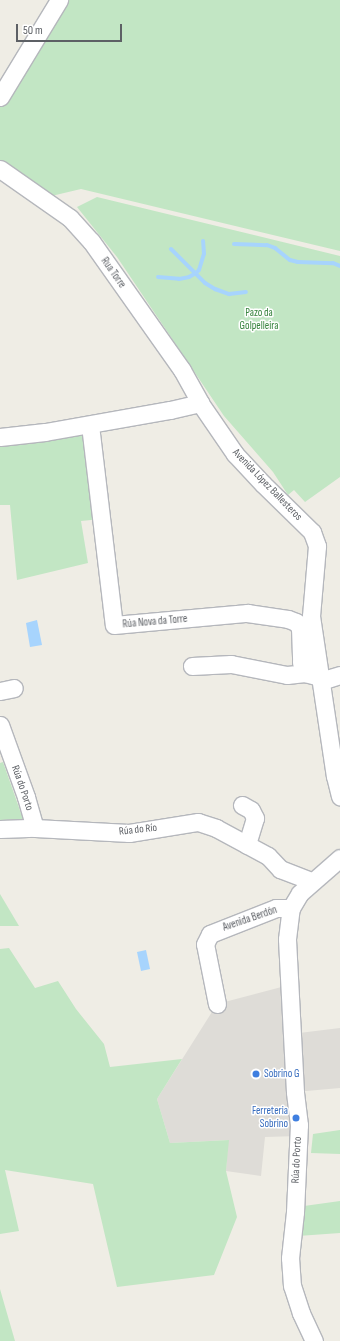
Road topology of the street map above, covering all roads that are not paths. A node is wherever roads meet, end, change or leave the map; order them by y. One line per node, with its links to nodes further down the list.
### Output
1 (59, 0): 2 (street)
2 (0, 97)
3 (0, 168): 4 (street, Rua Torre)
4 (200, 403): 5 (street); 9 (street, Avenida López Ballesteros)
5 (90, 425): 6 (street); 9 (street, Rúa Nova da Torre)
6 (0, 437)
7 (192, 666): 9 (street)
8 (340, 675): 9 (street)
9 (313, 676): 11 (street)
10 (0, 725): 13 (street, Rúa do Porto)
11 (340, 796)
12 (242, 805): 15 (street)
13 (35, 828): 14 (street, Rúa do Río); 15 (street, Rúa do Río)
14 (0, 829)
15 (247, 845): 17 (street, Rúa do Río)
16 (340, 858): 17 (street, Rúa do Porto)
17 (311, 881): 18 (street, Rúa do Porto)
18 (291, 908): 19 (street, Avenida Berdón); 20 (street, Rúa do Porto)
19 (217, 1004)
20 (314, 1341)

